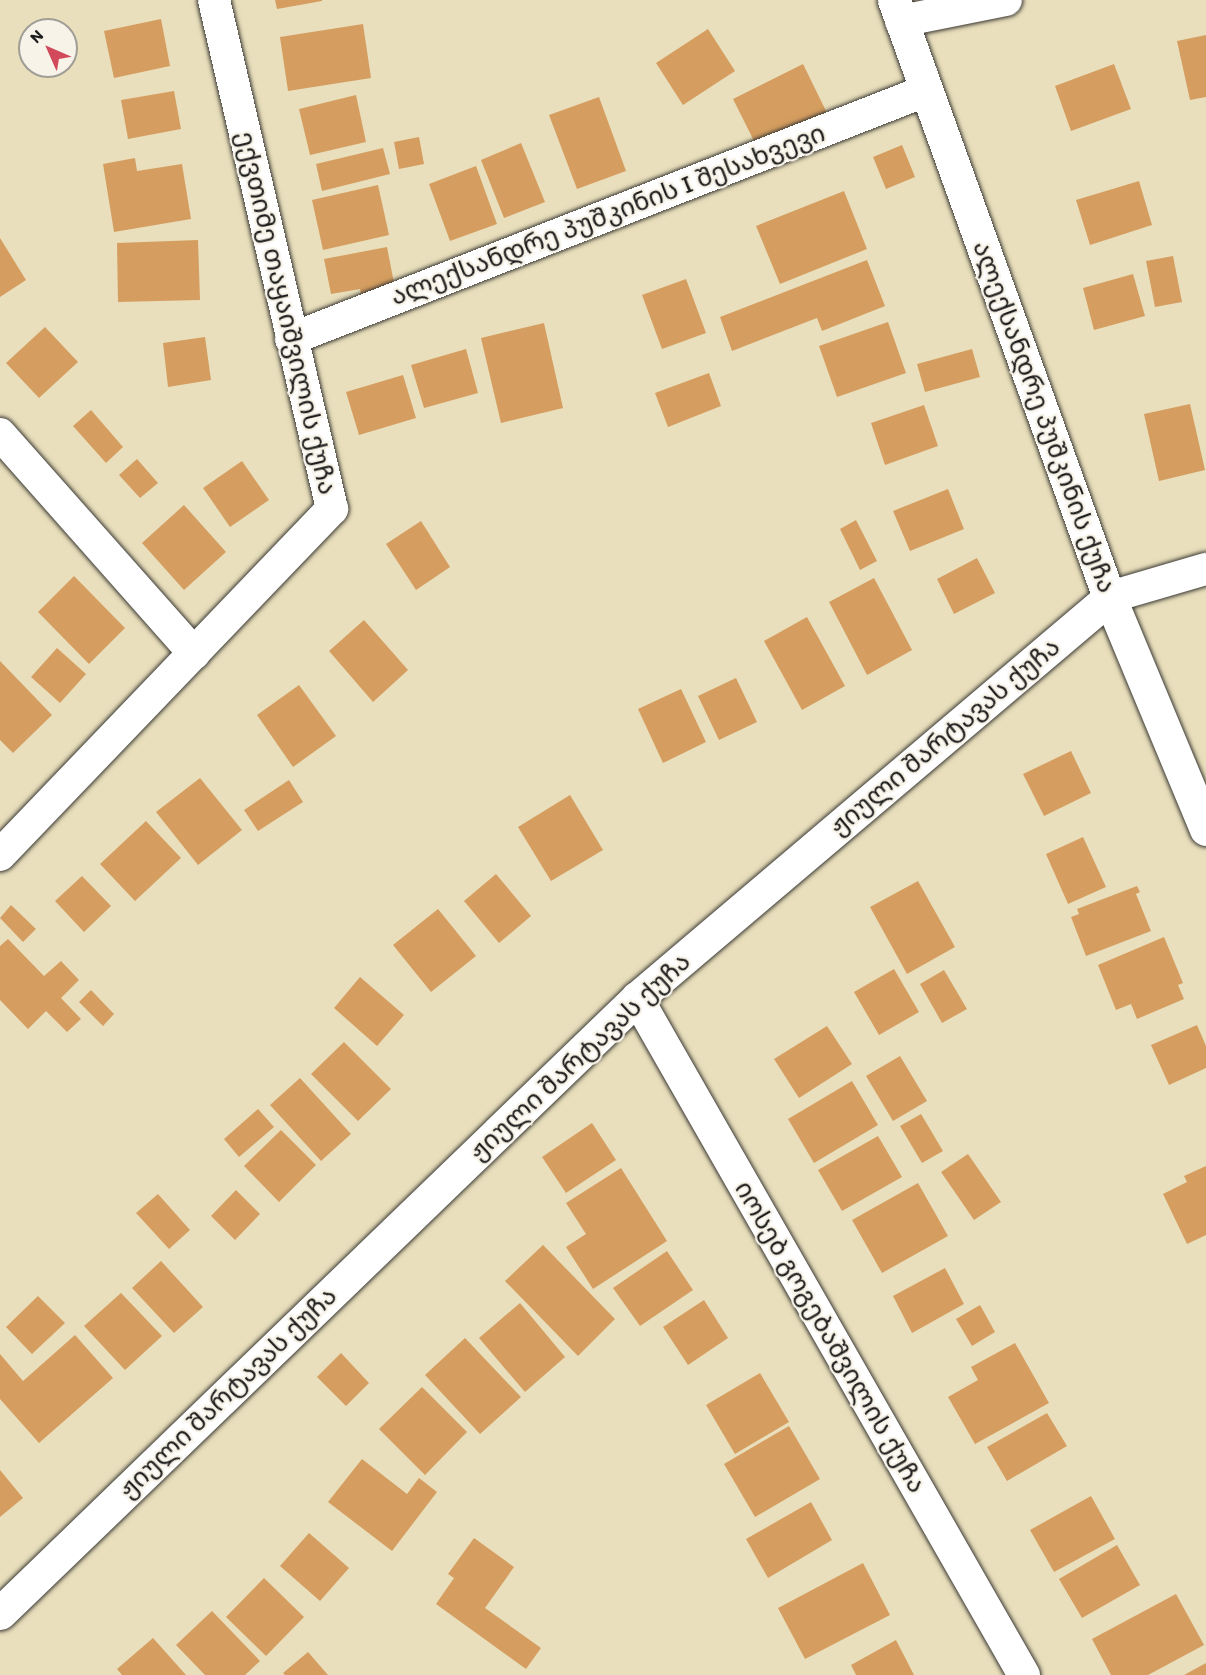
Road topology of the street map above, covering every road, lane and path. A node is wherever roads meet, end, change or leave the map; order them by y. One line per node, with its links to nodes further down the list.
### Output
1 (214, 0): 5 (street, ექვთიმე თაყაიშვილის ქუჩა)
2 (1006, 0): 3 (street)
3 (898, 10): 4 (street, ალექსანდრე პუშკინის ქუჩა)
4 (925, 91): 5 (street, ალექსანდრე პუშკინის I შესახვევი); 8 (street, ალექსანდრე პუშკინის ქუჩა)
5 (291, 339): 9 (street, ექვთიმე თაყაიშვილის ქუჩა)
6 (0, 434): 9 (street)
7 (1206, 569): 8 (street, ჟიული შარტავას ქუჩა)
8 (1110, 597): 10 (street, ალექსანდრე პუშკინის ქუჩა); 12 (street, ჟიული შარტავას ქუჩა)
9 (194, 653): 11 (street, ექვთიმე თაყაიშვილის ქუჩა)
10 (1206, 829)
11 (0, 855)
12 (637, 999): 13 (street, ჟიული შარტავას ქუჩა); 14 (street, იოსებ გოგებაშვილის ქუჩა)
13 (0, 1612)
14 (1024, 1675)

